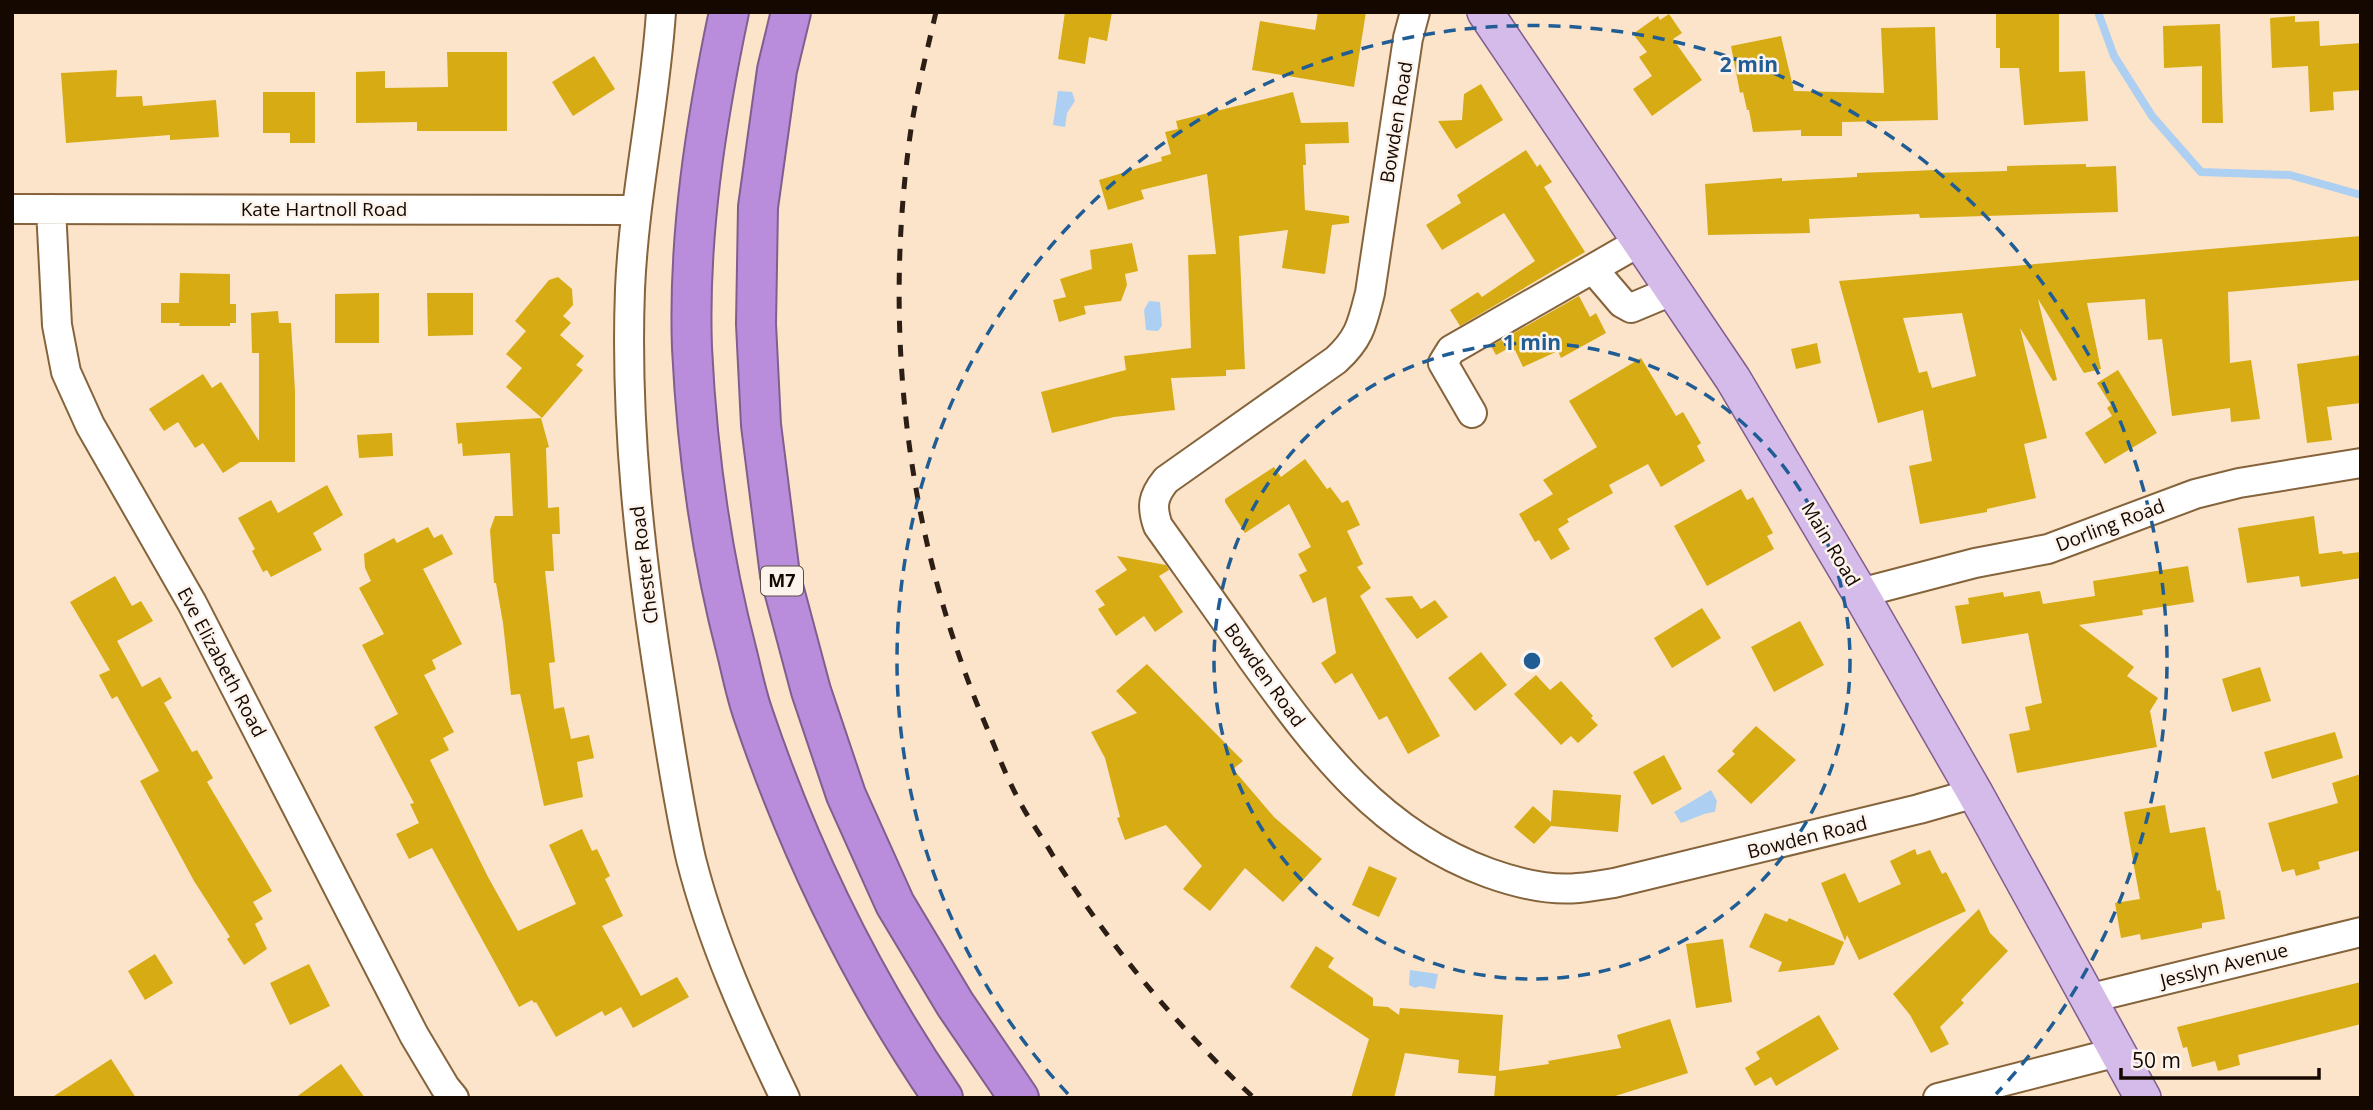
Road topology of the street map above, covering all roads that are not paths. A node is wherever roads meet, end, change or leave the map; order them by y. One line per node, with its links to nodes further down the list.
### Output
1 (661, 12): 8 (street, Chester Road)
2 (729, 12): 21 (highway)
3 (791, 12): 22 (highway, M7)
4 (1415, 12): 15 (street, Bowden Road)
5 (1485, 12): 9 (main road, Main Road)
6 (12, 209): 7 (street, Kate Hartnoll Road)
7 (51, 209): 8 (street, Kate Hartnoll Road); 19 (street, Eve Elizabeth Road)
8 (635, 210): 20 (street, Chester Road)
9 (1642, 241): 10 (street); 11 (main road, Main Road)
10 (1592, 269): 11 (street); 12 (street)
11 (1674, 290): 14 (main road, Main Road)
12 (1472, 413)
13 (2361, 463): 14 (street, Dorling Road)
14 (1860, 593): 15 (main road, Main Road)
15 (1975, 793): 17 (main road, Main Road)
16 (2361, 932): 17 (street, Jesslyn Avenue)
17 (2087, 999): 18 (main road, Main Road)
18 (2118, 1052): 23 (street); 24 (main road, Main Road)
19 (454, 1098)
20 (785, 1098)
21 (943, 1098)
22 (1019, 1098)
23 (1938, 1098)
24 (2143, 1098)

